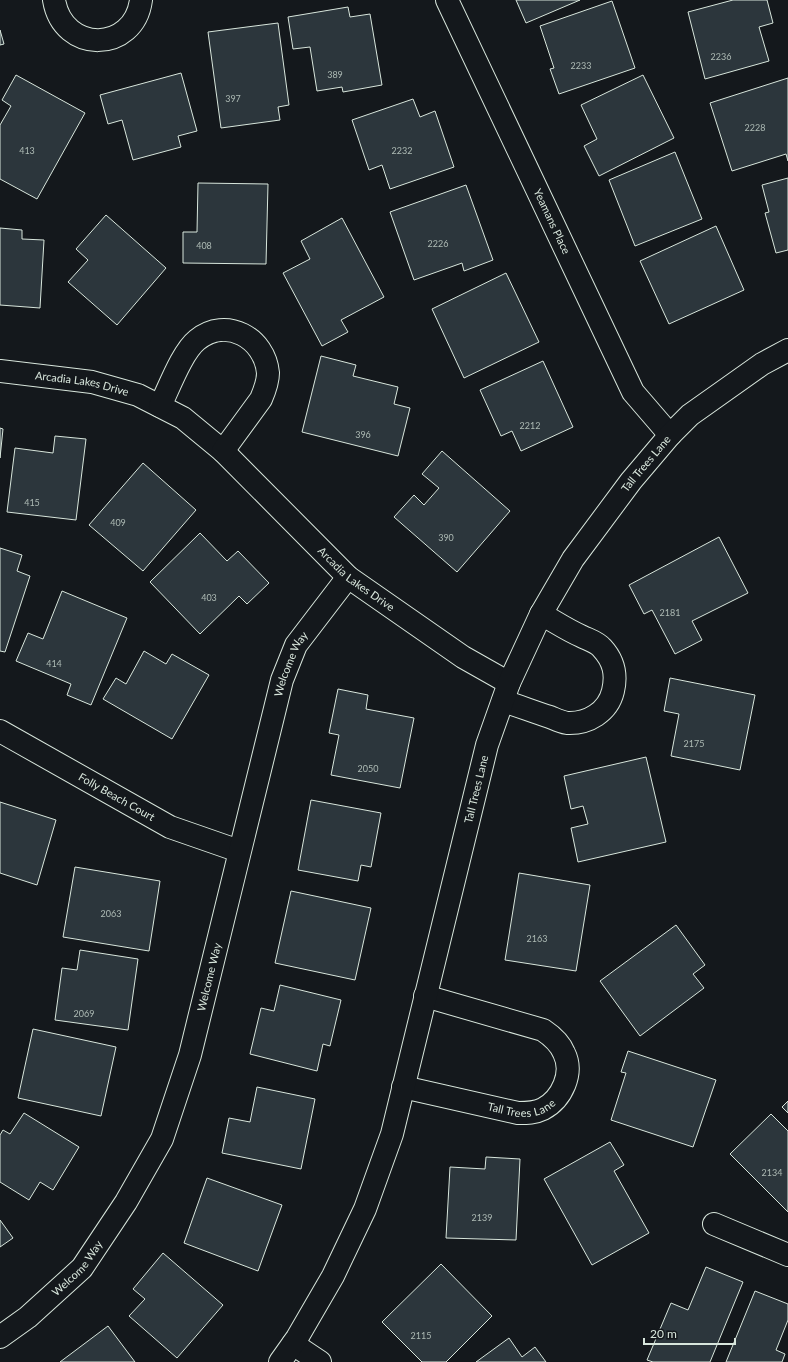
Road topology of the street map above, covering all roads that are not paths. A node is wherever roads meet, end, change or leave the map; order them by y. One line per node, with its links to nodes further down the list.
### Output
1 (54, 0): 2 (street)
2 (141, 0)
3 (447, 0): 7 (street, Yeamans Place)
4 (788, 350): 7 (street, Tall Trees Lane)
5 (0, 371): 6 (street, Arcadia Lakes Drive)
6 (160, 406): 8 (street, Arcadia Lakes Drive); 8 (street)
7 (670, 435): 10 (street, Tall Trees Lane)
8 (223, 451): 9 (street, Arcadia Lakes Drive)
9 (348, 578): 11 (street, Arcadia Lakes Drive); 13 (street, Welcome Way)
10 (541, 614): 11 (street, Tall Trees Lane); 11 (street)
11 (506, 692): 14 (street, Tall Trees Lane)
12 (0, 731): 13 (street, Folly Beach Court)
13 (239, 852): 18 (street, Welcome Way)
14 (425, 996): 15 (street, Tall Trees Lane); 15 (street, Tall Trees Lane)
15 (403, 1088): 19 (street, Tall Trees Lane)
16 (714, 1224): 17 (street)
17 (788, 1255)
18 (0, 1337)
19 (293, 1344): 20 (street, Tall Trees Lane); 21 (street)
20 (280, 1362)
21 (320, 1362)

